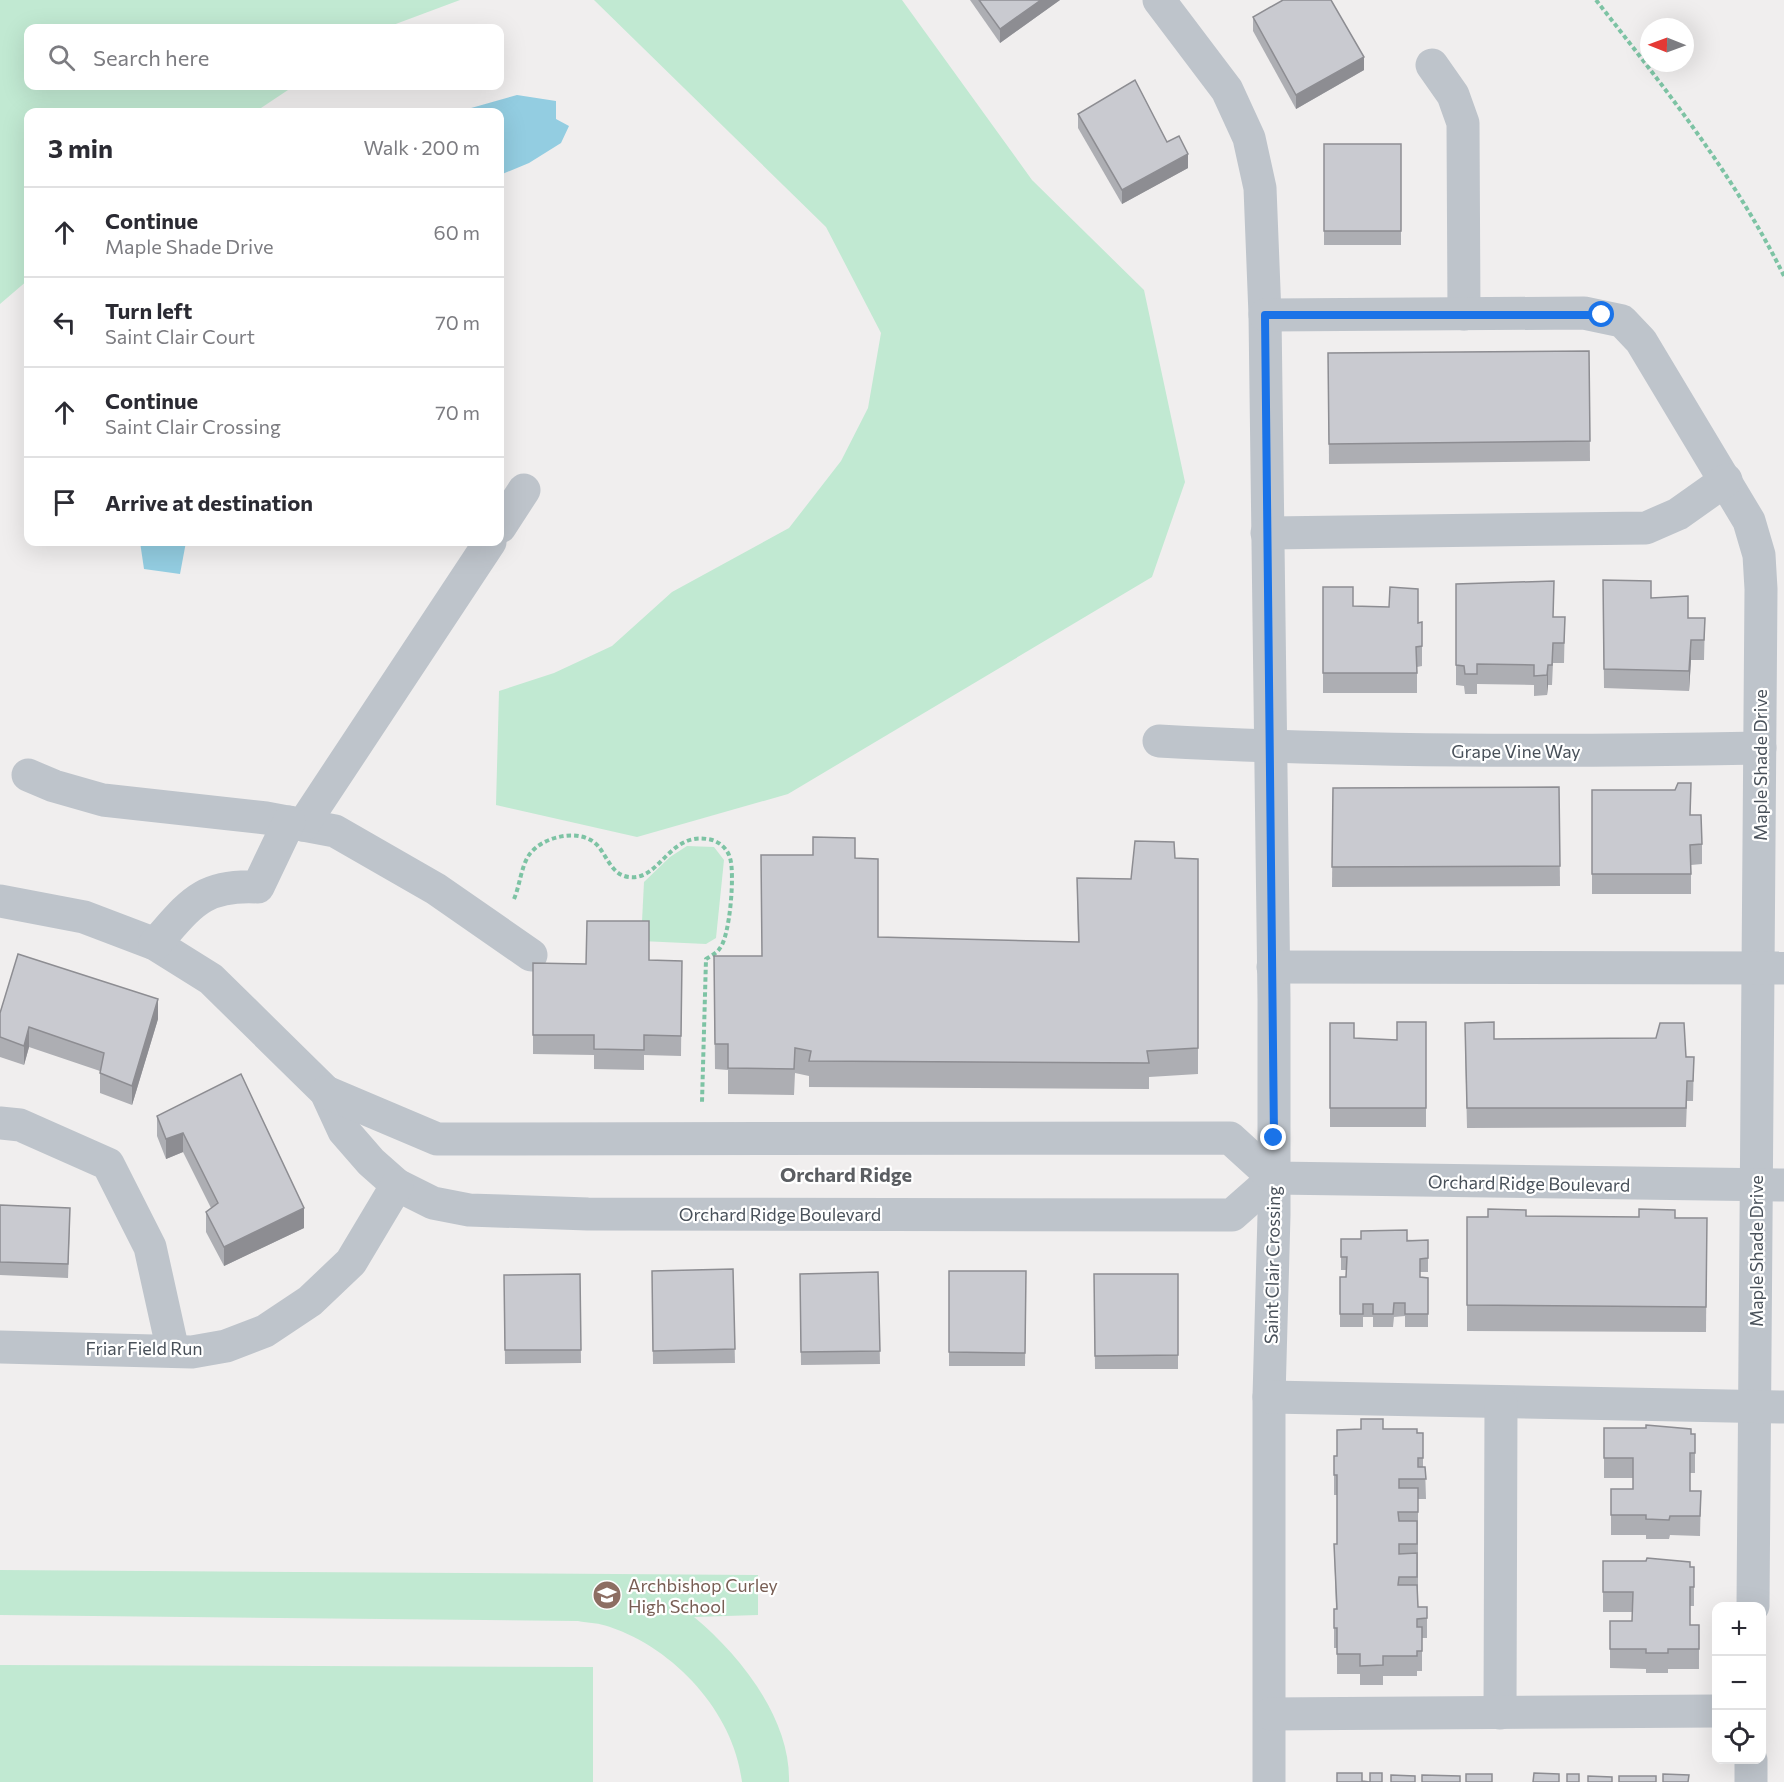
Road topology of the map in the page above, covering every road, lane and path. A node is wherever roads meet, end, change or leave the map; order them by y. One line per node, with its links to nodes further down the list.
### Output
1 (1159, 0): 6 (street, Saint Clair Crossing)
2 (1596, 0): 4 (path)
3 (1432, 65): 5 (street)
4 (1784, 276)
5 (1464, 314): 6 (street, Maple Shade Drive); 7 (street, Maple Shade Drive)
6 (1265, 315): 10 (street, Saint Clair Crossing)
7 (1726, 480): 10 (street); 14 (street, Maple Shade Drive)
8 (524, 490): 9 (street)
9 (504, 521)
10 (1267, 533): 13 (street, Saint Clair Crossing)
11 (487, 546): 16 (street)
12 (1158, 741): 13 (street, Grape Vine Way)
13 (1272, 747): 14 (street, Grape Vine Way); 21 (street, Saint Clair Crossing)
14 (1760, 748): 22 (street, Maple Shade Drive)
15 (28, 775): 16 (street)
16 (296, 824): 18 (street); 19 (street)
17 (0, 901): 19 (street, Orchard Ridge Boulevard)
18 (497, 931): 20 (street); 25 (path)
19 (155, 944): 23 (street, Orchard Ridge Boulevard)
20 (531, 955)
21 (1273, 967): 22 (street); 26 (street, Saint Clair Crossing)
22 (1771, 968): 28 (street, Maple Shade Drive)
23 (326, 1092): 25 (street, Orchard Ridge Boulevard); 27 (street, Orchard Ridge Boulevard)
24 (0, 1124): 30 (street)
25 (702, 1138): 26 (street, Orchard Ridge Boulevard)
26 (1274, 1178): 27 (street, Orchard Ridge Boulevard); 28 (street, Orchard Ridge Boulevard); 31 (street, Saint Clair Crossing)
27 (397, 1185): 30 (street, Friar Field Run)
28 (1770, 1185): 33 (street, Maple Shade Drive)
29 (0, 1347): 30 (street, Friar Field Run)
30 (173, 1351)
31 (1269, 1397): 32 (street); 37 (street, Saint Clair Crossing)
32 (1501, 1404): 33 (street); 36 (street)
33 (1770, 1406): 34 (street, Maple Shade Drive)
34 (1753, 1602)
35 (1712, 1711): 36 (street)
36 (1500, 1713): 37 (street)
37 (1270, 1714): 39 (street, Saint Clair Crossing)
38 (1751, 1764): 40 (street)
39 (1269, 1782)
40 (1751, 1782)

